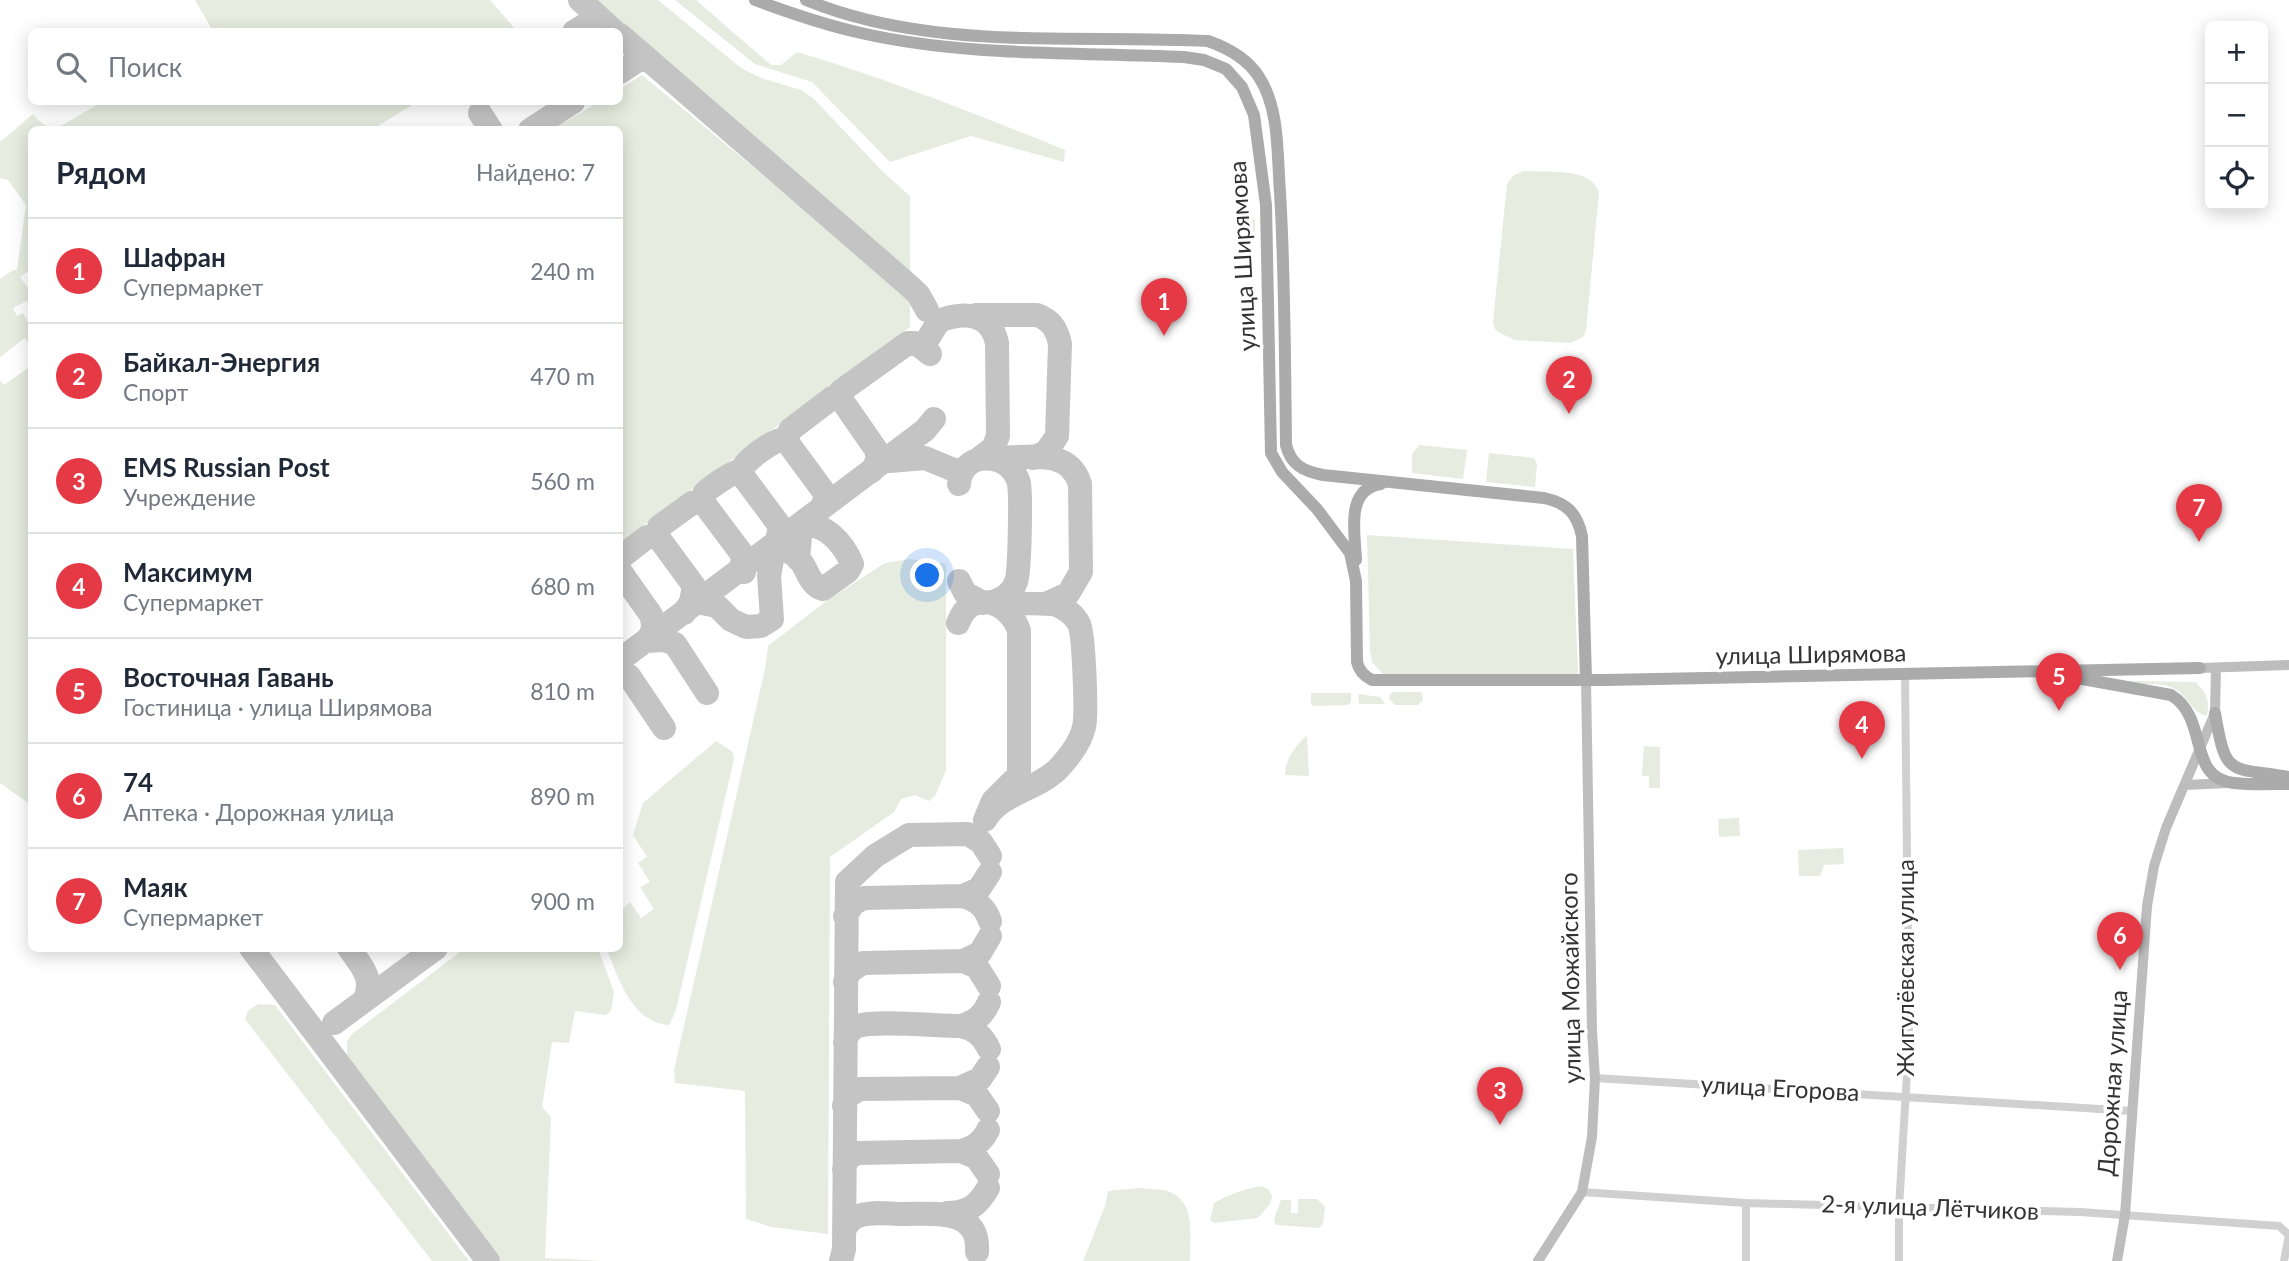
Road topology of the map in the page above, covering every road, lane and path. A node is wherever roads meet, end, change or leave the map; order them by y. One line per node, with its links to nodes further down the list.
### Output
1 (755, 0): 4 (main road, улица Ширямова)
2 (768, 0): 4 (main road)
3 (806, 0): 5 (main road, улица Ширямова)
4 (790, 12): 6 (main road, улица Ширямова)
5 (1396, 482): 6 (main road); 12 (main road, улица Ширямова)
6 (1356, 581): 12 (main road, улица Ширямова)
7 (2289, 665): 9 (main road)
8 (2200, 668): 9 (main road); 10 (main road)
9 (2216, 668): 13 (main road, Дорожная улица)
10 (2038, 671): 11 (main road, улица Ширямова); 14 (main road)
11 (1905, 674): 12 (main road, улица Ширямова); 20 (street, Жигулёвская улица)
12 (1586, 680): 19 (main road, улица Можайского)
13 (2215, 713): 14 (main road, Дорожная улица); 15 (main road)
14 (2200, 749): 16 (main road); 18 (main road, Дорожная улица)
15 (2289, 778)
16 (2232, 783): 17 (main road); 18 (main road)
17 (2289, 784)
18 (2185, 785): 21 (main road, Дорожная улица)
19 (1595, 1078): 20 (street, улица Егорова); 22 (main road, улица Можайского)
20 (1906, 1097): 21 (street, улица Егорова); 24 (street, Жигулёвская улица)
21 (2132, 1111): 25 (main road, Дорожная улица)
22 (1582, 1192): 23 (street, 2-я улица Лётчиков); 26 (main road, улица Можайского)
23 (1746, 1203): 24 (street, 2-я улица Лётчиков); 27 (street)
24 (1899, 1208): 25 (street, 2-я улица Лётчиков); 28 (street, Жигулёвская улица)
25 (2125, 1215): 29 (main road, Дорожная улица); 30 (street, 2-я улица Лётчиков)
26 (1538, 1261)
27 (1746, 1261)
28 (1899, 1261)
29 (2117, 1261)
30 (2284, 1261)

